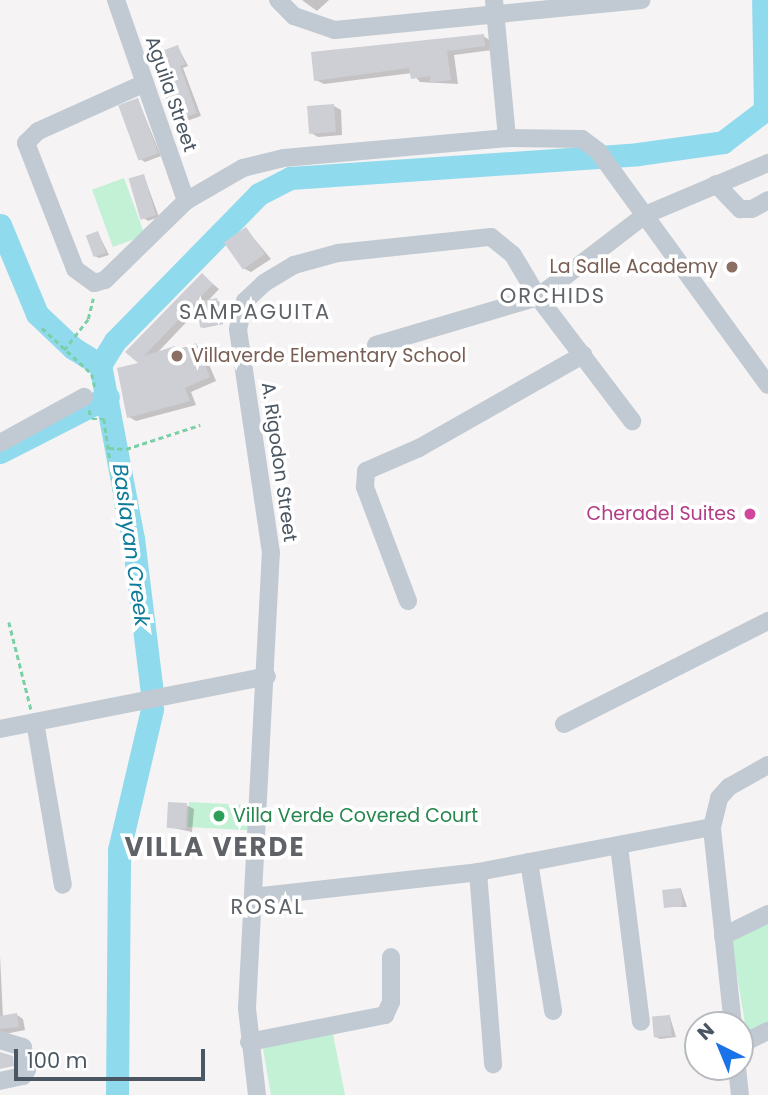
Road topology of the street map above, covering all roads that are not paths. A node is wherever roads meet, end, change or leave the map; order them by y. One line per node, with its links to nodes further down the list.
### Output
1 (116, 0): 5 (street, Aguila Street)
2 (278, 0): 4 (street)
3 (642, 0): 4 (street)
4 (495, 6): 6 (street)
5 (145, 83): 10 (street, Aguila Street); 10 (street)
6 (508, 138): 10 (street); 11 (street)
7 (768, 163): 8 (street)
8 (716, 184): 9 (street); 11 (street)
9 (768, 200)
10 (186, 201)
11 (645, 215): 12 (street); 15 (street)
12 (538, 297): 13 (street); 14 (street, A. Rigodon Street); 21 (street, A. Rigodon Street)
13 (376, 345)
14 (583, 355): 17 (street, A. Rigodon Street); 19 (street)
15 (768, 385)
16 (90, 393): 18 (street)
17 (632, 421)
18 (0, 443)
19 (408, 601)
20 (768, 621): 23 (street)
21 (267, 676): 22 (street); 31 (street, A. Rigodon Street)
22 (35, 722): 24 (street); 30 (street)
23 (564, 724)
24 (0, 729)
25 (768, 765): 26 (street)
26 (712, 827): 27 (street); 33 (street)
27 (619, 846): 28 (street); 37 (street)
28 (529, 862): 29 (street); 35 (street)
29 (478, 872): 31 (street); 40 (street)
30 (63, 886)
31 (253, 897): 39 (street, A. Rigodon Street)
32 (768, 914): 33 (street)
33 (723, 936): 36 (street)
34 (391, 957): 39 (street)
35 (554, 1011)
36 (731, 1011)
37 (642, 1022)
38 (0, 1040): 41 (street)
39 (249, 1042): 42 (street, A. Rigodon Street)
40 (493, 1064)
41 (0, 1082)
42 (257, 1095)

